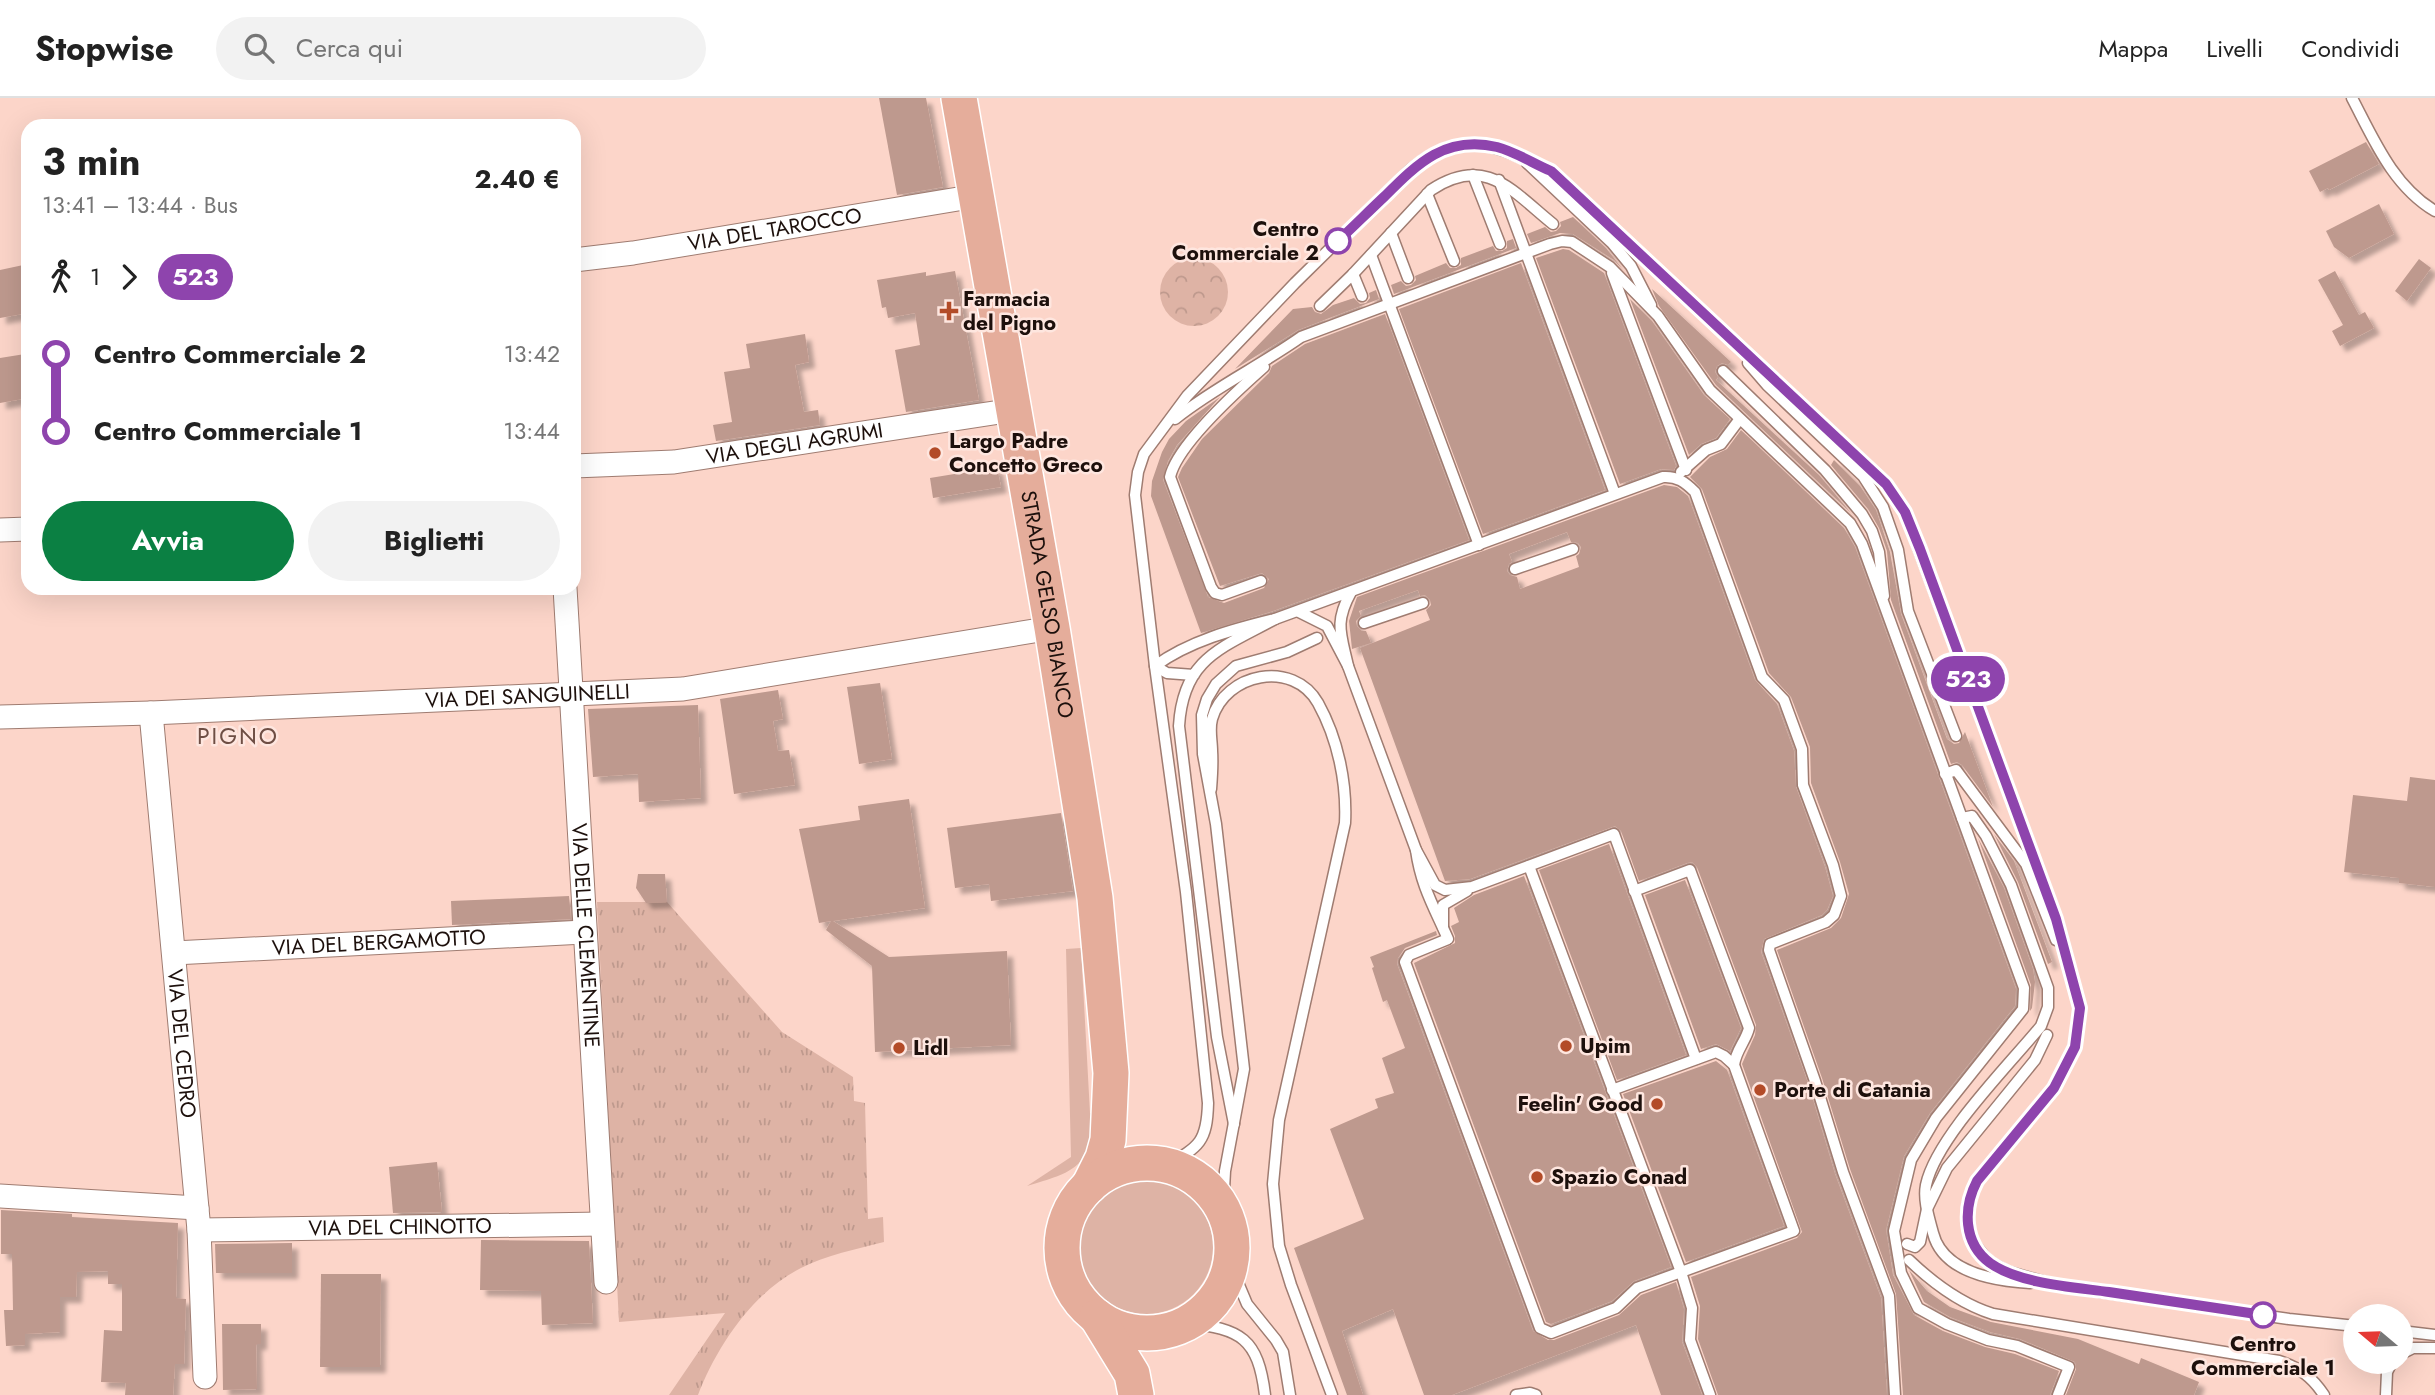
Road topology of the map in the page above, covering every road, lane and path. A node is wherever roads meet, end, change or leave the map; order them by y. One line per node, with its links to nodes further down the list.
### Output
1 (960, 98): 7 (main road, STRADA GELSO BIANCO)
2 (2352, 98): 8 (lane)
3 (1522, 159): 20 (lane); 21 (lane); 26 (lane)
4 (1472, 175): 5 (lane); 6 (lane); 11 (lane)
5 (1499, 180): 9 (lane); 30 (lane)
6 (1427, 194): 10 (lane); 14 (lane)
7 (976, 196): 13 (street, VIA DEL TAROCCO); 24 (main road, STRADA GELSO BIANCO)
8 (2435, 211)
9 (1553, 224)
10 (1391, 233): 12 (lane); 17 (lane)
11 (1500, 244)
12 (1371, 255): 16 (lane); 33 (lane)
13 (581, 259)
14 (1454, 261)
15 (1610, 267): 20 (lane); 22 (lane); 28 (lane)
16 (1353, 274): 18 (lane); 19 (lane)
17 (1408, 278)
18 (1362, 296)
19 (1320, 306)
20 (1658, 316): 25 (lane)
21 (1717, 326): 52 (lane); 63 (lane)
22 (1278, 353): 26 (lane); 36 (lane)
23 (1723, 371): 40 (lane)
24 (1013, 410): 27 (street, VIA DEGLI AGRUMI); 44 (main road, STRADA GELSO BIANCO)
25 (1739, 420): 28 (lane); 40 (lane)
26 (1158, 433): 46 (lane)
27 (581, 466)
28 (1686, 470): 29 (lane)
29 (1672, 476): 30 (lane); 101 (lane)
30 (1615, 494): 33 (lane)
31 (21, 529): 32 (street)
32 (0, 530)
33 (1479, 545): 37 (lane)
34 (1573, 549): 35 (lane)
35 (1515, 569)
36 (1261, 581)
37 (1350, 592): 41 (lane); 47 (lane)
38 (565, 595): 49 (street, VIA DELLE CLEMENTINE)
39 (1423, 603): 43 (lane)
40 (1885, 609): 53 (lane)
41 (1299, 612): 42 (lane); 47 (lane)
42 (1275, 619): 46 (lane); 48 (lane)
43 (1364, 622)
44 (1052, 628): 49 (street, VIA DEI SANGUINELLI); 67 (main road, STRADA GELSO BIANCO)
45 (1317, 638): 54 (lane)
46 (1155, 666): 48 (lane); 70 (lane)
47 (1348, 666): 56 (lane)
48 (1194, 676): 69 (lane)
49 (570, 693): 50 (street, VIA DEI SANGUINELLI); 61 (street, VIA DELLE CLEMENTINE)
50 (151, 713): 51 (street, VIA DEI SANGUINELLI); 62 (street, VIA DEL CEDRO)
51 (0, 717)
52 (1956, 736)
53 (1945, 774): 55 (lane); 63 (lane)
54 (1211, 789): 69 (lane); 97 (lane)
55 (1962, 818): 74 (lane); 102 (lane)
56 (1416, 850): 58 (lane); 60 (lane)
57 (1529, 866): 58 (lane); 59 (lane); 68 (lane)
58 (1472, 887): 60 (lane)
59 (1634, 891): 65 (lane); 66 (lane)
60 (1443, 928): 80 (lane)
61 (584, 932): 62 (street, VIA DEL BERGAMOTTO); 76 (street, VIA DELLE CLEMENTINE)
62 (174, 953): 75 (street, VIA DEL CEDRO)
63 (2066, 961): 82 (lane)
64 (2047, 1035): 74 (lane)
65 (1696, 1059): 66 (lane); 68 (lane)
66 (1734, 1065): 80 (lane)
67 (1111, 1073): 70 (main road, STRADA GELSO BIANCO); 71 (main road, STRADA GELSO BIANCO)
68 (1612, 1090): 80 (lane)
69 (1234, 1124): 73 (lane)
70 (1161, 1164): 71 (main road); 73 (main road)
71 (1089, 1186): 83 (main road)
72 (0, 1196): 75 (street, VIA DEL CHINOTTO)
73 (1223, 1208): 78 (main road)
74 (1927, 1209): 77 (lane); 82 (lane)
75 (198, 1219): 76 (street, VIA DEL CHINOTTO); 91 (street, VIA DEL CEDRO)
76 (601, 1224): 81 (street, VIA DELLE CLEMENTINE)
77 (1907, 1244)
78 (1232, 1252): 84 (main road); 96 (lane)
79 (1909, 1260): 92 (lane)
80 (1681, 1272): 100 (lane)
81 (606, 1282)
82 (2052, 1284): 85 (lane)
83 (1097, 1317): 84 (main road); 93 (main road)
84 (1183, 1325): 94 (main road); 95 (lane)
85 (2343, 1325)
86 (2413, 1332): 87 (lane)
87 (2435, 1335)
88 (2413, 1348): 89 (lane)
89 (2435, 1348)
90 (2387, 1374): 103 (lane)
91 (205, 1377)
92 (2323, 1394)
93 (1136, 1395)
94 (1141, 1395)
95 (1265, 1395)
96 (1290, 1395)
97 (1332, 1395)
98 (1516, 1395): 99 (lane)
99 (1536, 1395)
100 (1710, 1395)
101 (1895, 1395)
102 (2058, 1395)
103 (2386, 1395)

